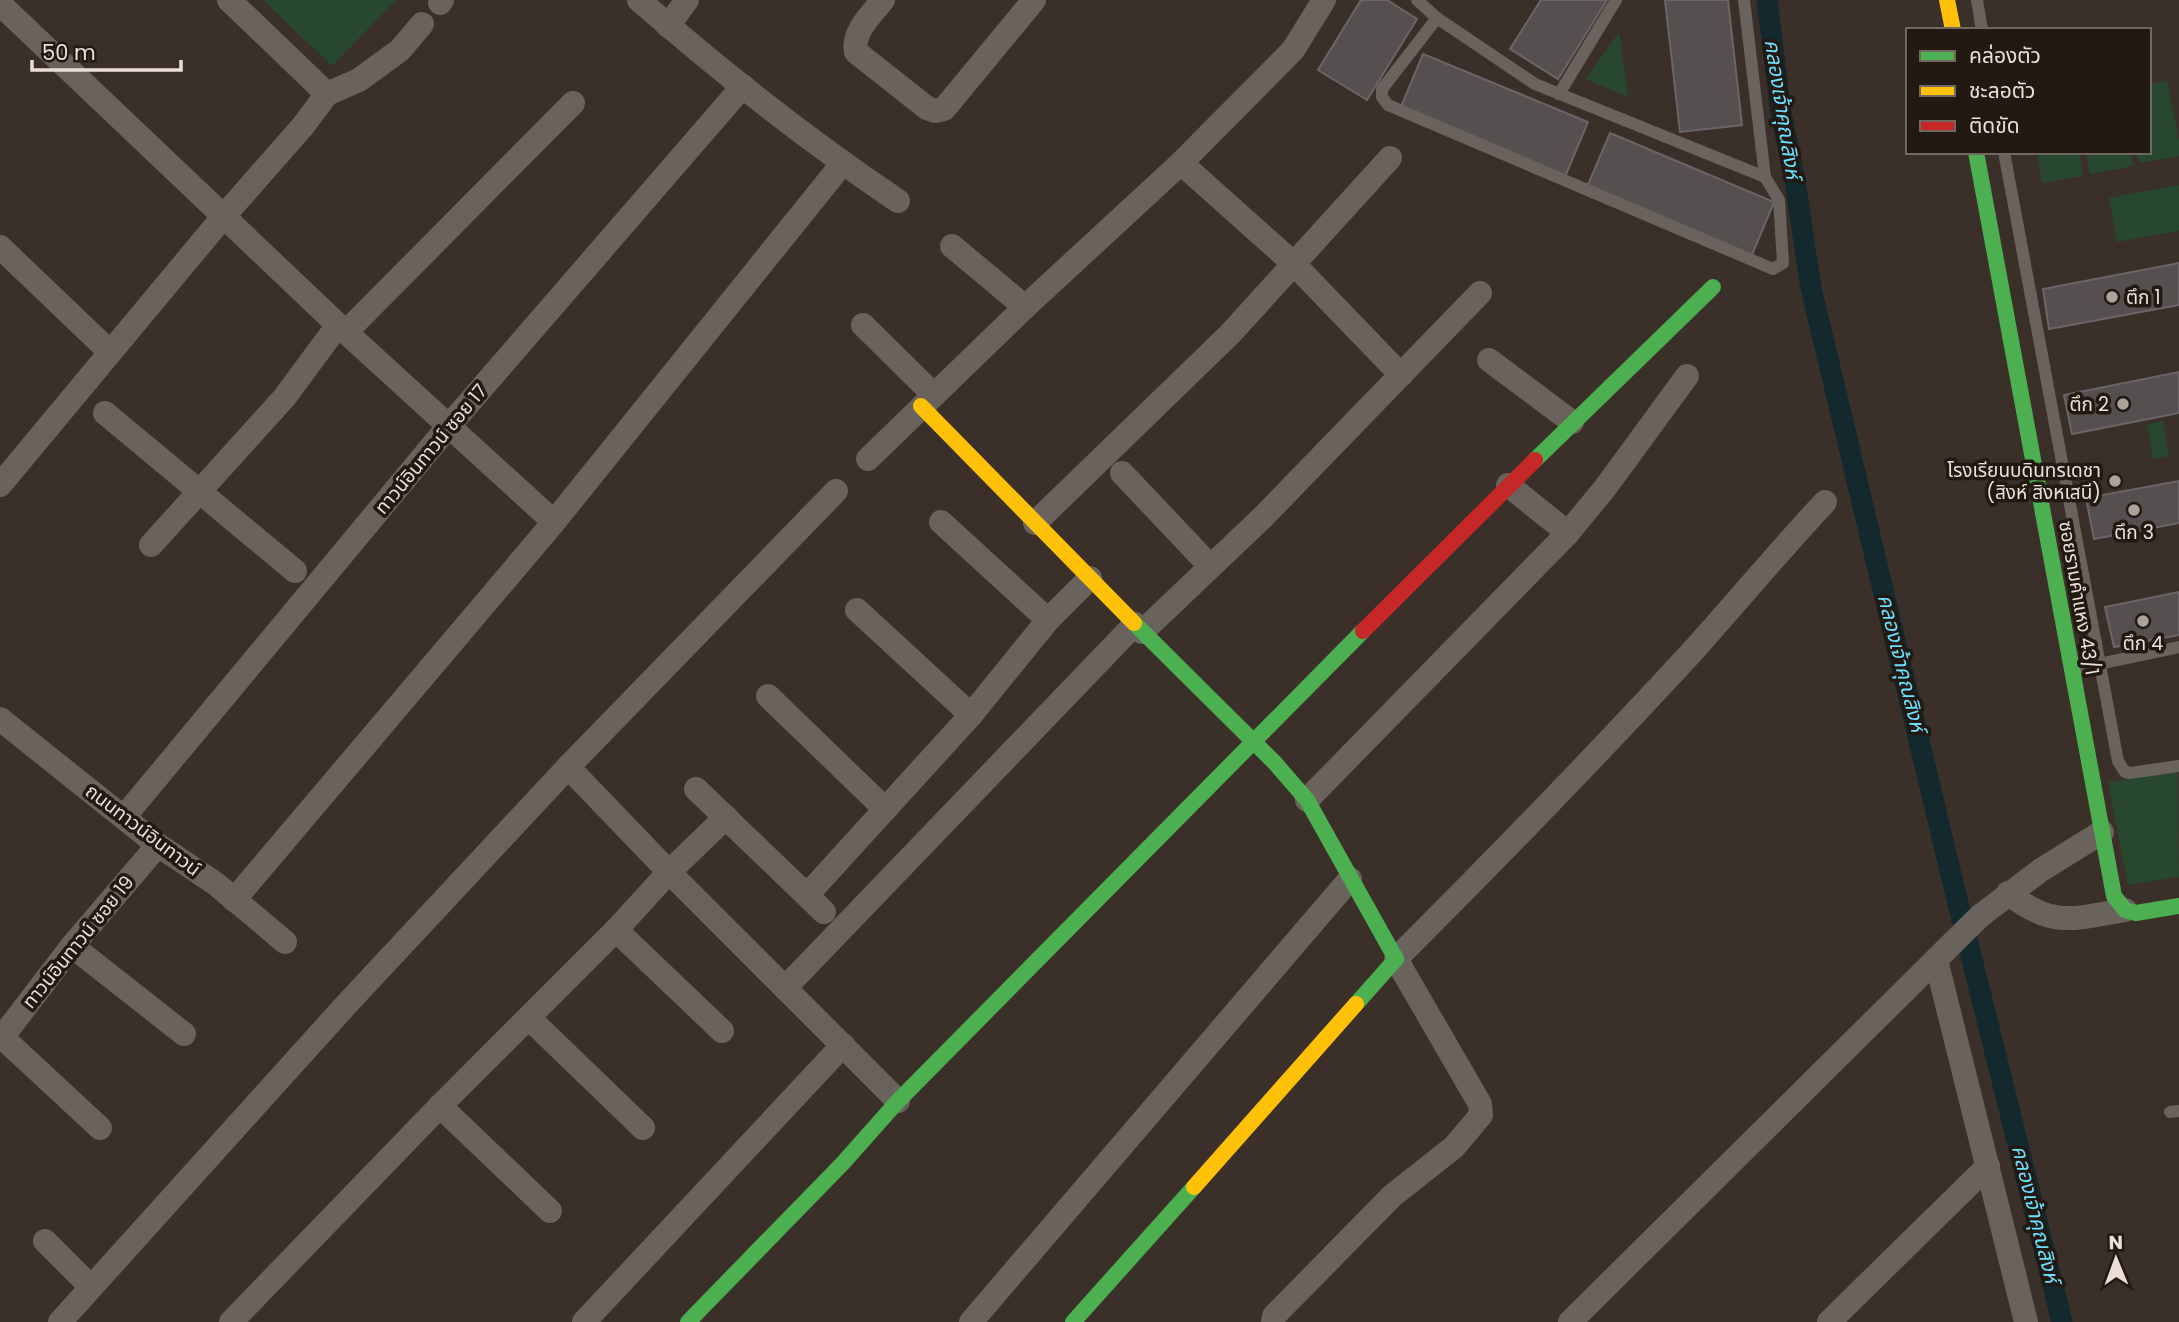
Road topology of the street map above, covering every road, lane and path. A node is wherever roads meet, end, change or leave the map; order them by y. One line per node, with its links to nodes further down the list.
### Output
1 (229, 0): 19 (street)
2 (639, 0): 15 (street)
3 (687, 0): 15 (street)
4 (883, 0): 5 (street)
5 (1034, 0)
6 (1324, 0): 25 (street)
7 (1418, 0): 13 (lane)
8 (1616, 0): 20 (lane)
9 (1744, 0): 27 (lane)
10 (1947, 0): 16 (street)
11 (1976, 0): 17 (lane)
12 (0, 4): 29 (street)
13 (1437, 18): 20 (lane); 27 (lane)
14 (422, 24): 19 (street)
15 (668, 26): 18 (street)
16 (1953, 28)
17 (1982, 28)
18 (743, 86): 26 (street); 47 (street, ทาวน์อินทาวน์ ซอย 17)
19 (327, 94): 29 (street)
20 (1559, 94): 27 (lane)
21 (573, 103): 39 (street)
22 (1976, 154): 34 (street, ซอยรามคำแหง 43/1)
23 (2004, 154): 32 (lane)
24 (1391, 158): 33 (street)
25 (1181, 163): 33 (street); 37 (street)
26 (842, 164): 28 (street); 55 (street)
27 (1765, 177)
28 (898, 201)
29 (223, 217): 39 (street); 40 (street)
30 (952, 246): 37 (street)
31 (0, 247): 40 (street)
32 (2024, 258): 34 (lane); 67 (lane)
33 (1293, 263): 42 (street); 57 (street)
34 (1997, 264): 68 (street, ซอยรามคำแหง 43/1)
35 (1713, 287): 46 (street)
36 (1480, 293): 42 (street)
37 (1025, 307): 44 (street)
38 (863, 325): 44 (street)
39 (342, 328): 47 (street); 52 (street)
40 (110, 352): 50 (street)
41 (1489, 360): 46 (street)
42 (1401, 375): 60 (street)
43 (1687, 376): 58 (street)
44 (927, 400): 48 (street); 57 (street)
45 (105, 413): 52 (street)
46 (1572, 422): 51 (street)
47 (448, 427): 55 (street); 78 (street, ทาวน์อินทาวน์ ซอย 17)
48 (868, 459)
49 (1122, 473): 60 (street)
50 (0, 485)
51 (1508, 485): 58 (street); 72 (street)
52 (201, 491): 59 (street); 61 (street)
53 (836, 491): 74 (street)
54 (1825, 502): 91 (street)
55 (554, 522): 85 (street)
56 (941, 522): 64 (street)
57 (1035, 523): 62 (street)
58 (1568, 533): 76 (street)
59 (151, 545)
60 (1210, 566): 65 (street)
61 (295, 571)
62 (1090, 578): 64 (street); 65 (street)
63 (857, 610): 70 (street)
64 (1048, 620): 70 (street)
65 (1138, 628): 72 (street); 93 (street)
66 (2179, 647): 67 (lane)
67 (2101, 664): 68 (lane); 73 (lane)
68 (2071, 670): 80 (street, ซอยรามคำแหง 43/1)
69 (768, 696): 77 (street)
70 (971, 715): 77 (street)
71 (0, 719): 78 (street, ถนนทาวน์อินทาวน์)
72 (1252, 741): 76 (street); 99 (street)
73 (2179, 766)
74 (568, 767): 82 (street); 106 (street)
75 (696, 789): 79 (street)
76 (1307, 800): 83 (street)
77 (885, 809): 79 (street)
78 (124, 817): 81 (street, ถนนทาวน์อินทาวน์)
79 (726, 817): 82 (street)
80 (2102, 831): 84 (street); 87 (street, ซอยรามคำแหง 43/1)
81 (158, 845): 85 (street, ถนนทาวน์อินทาวน์); 90 (street, ทาวน์อินทาวน์ ซอย 19)
82 (668, 872): 88 (street); 93 (street)
83 (1350, 879): 91 (street); 111 (street)
84 (2008, 893): 87 (street); 92 (street)
85 (234, 900): 89 (street, ถนนทาวน์อินทาวน์)
86 (2179, 906): 87 (street)
87 (2124, 910)
88 (617, 930): 94 (street); 95 (street)
89 (285, 942)
90 (72, 946): 96 (street); 97 (street, ทาวน์อินทาวน์ ซอย 19)
91 (1396, 959): 112 (street); 113 (street)
92 (1936, 960): 103 (street); 114 (street)
93 (785, 988): 98 (street)
94 (529, 1018): 100 (street); 102 (street)
95 (722, 1031)
96 (184, 1034)
97 (1, 1039): 101 (street)
98 (842, 1045): 99 (street); 109 (street)
99 (898, 1101): 110 (street)
100 (440, 1107): 104 (street); 108 (street)
101 (100, 1128)
102 (643, 1128)
103 (1988, 1166): 115 (street); 116 (street)
104 (550, 1211)
105 (45, 1241): 106 (street)
106 (91, 1287): 107 (street)
107 (60, 1322)
108 (231, 1322)
109 (584, 1322)
110 (688, 1322)
111 (971, 1322)
112 (1073, 1322)
113 (1273, 1322)
114 (1570, 1322)
115 (1829, 1322)
116 (2026, 1322)

